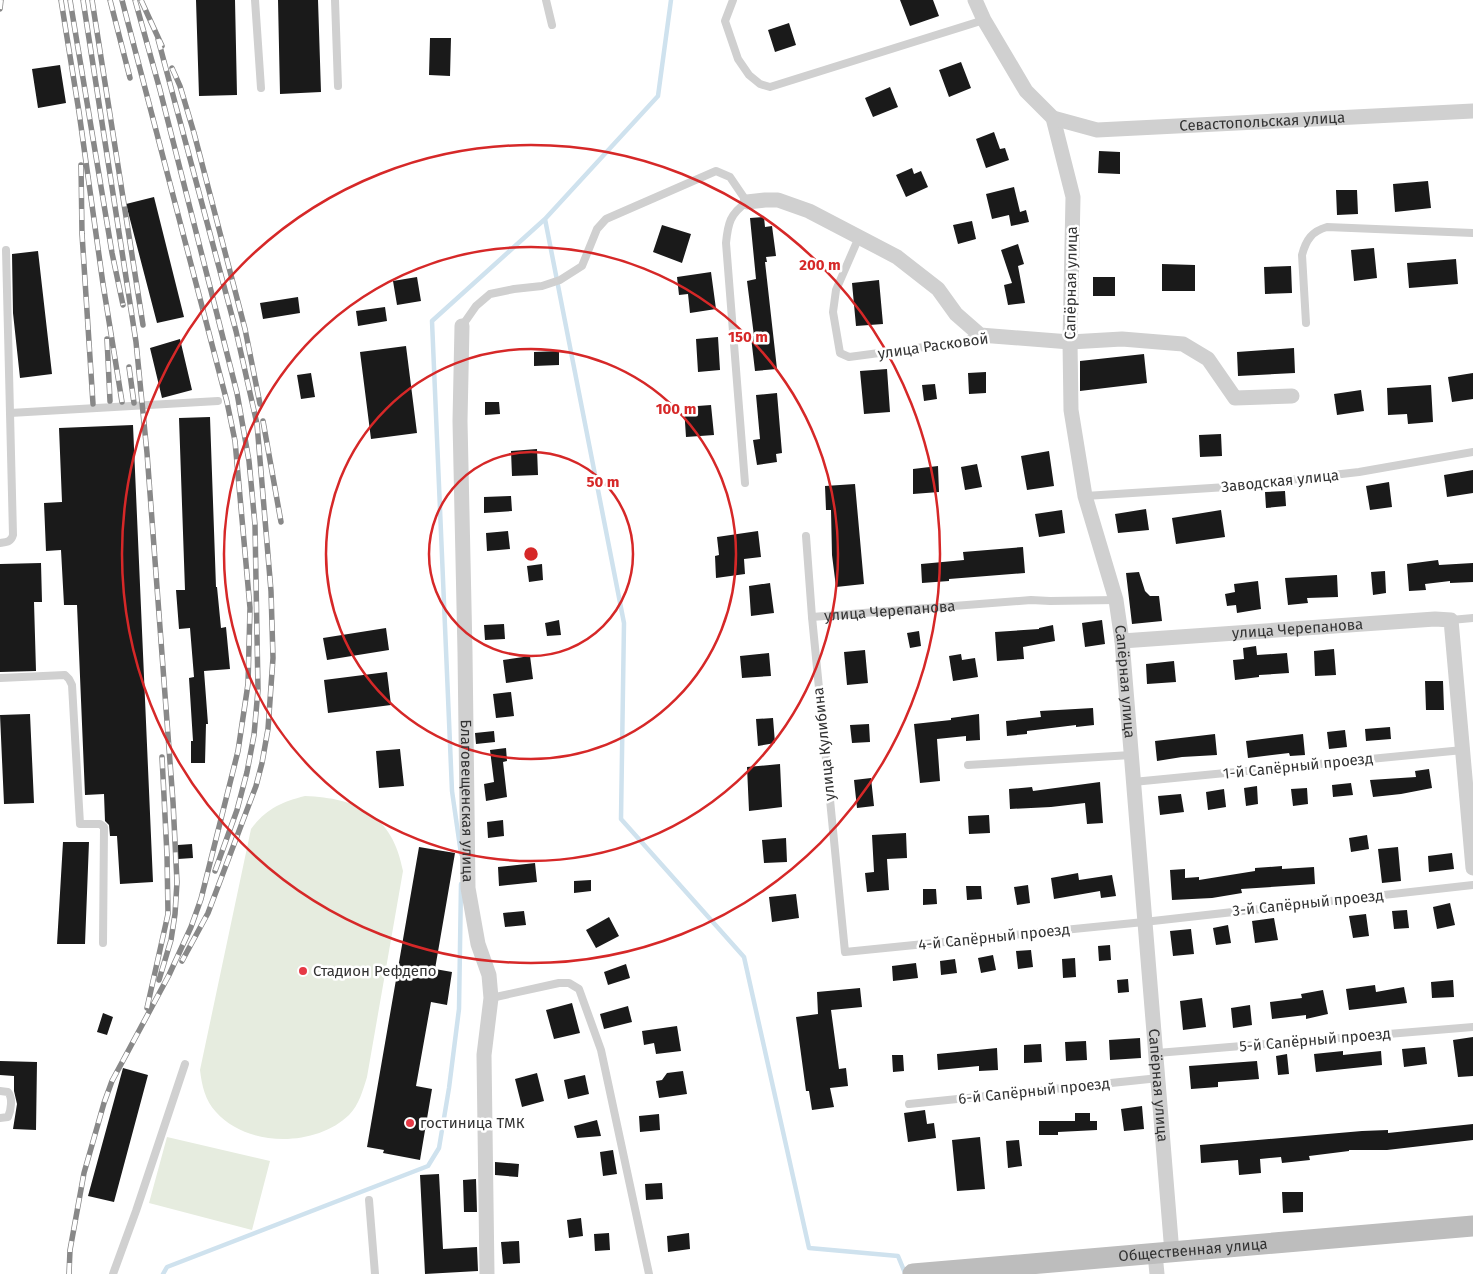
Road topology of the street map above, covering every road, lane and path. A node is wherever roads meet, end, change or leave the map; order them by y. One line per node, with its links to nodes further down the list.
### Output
1 (255, 0): 9 (lane)
2 (334, 0): 8 (lane)
3 (546, 0): 7 (lane)
4 (733, 0): 6 (lane)
5 (975, 0): 6 (street)
6 (984, 20): 11 (street)
7 (552, 25)
8 (338, 86)
9 (261, 88)
10 (1473, 111): 11 (street, Севастопольская улица)
11 (1053, 118): 19 (street, Сапёрная улица)
12 (747, 202): 14 (street); 17 (lane); 24 (lane)
13 (1473, 233): 16 (lane)
14 (859, 237): 18 (street); 18 (lane, улица Расковой)
15 (6, 250): 22 (lane)
16 (1306, 323)
17 (462, 326): 43 (street, Благовещенская улица)
18 (980, 335): 19 (street, улица Расковой)
19 (1070, 342): 20 (street, улица Расковой); 25 (street, Сапёрная улица)
20 (1292, 396)
21 (218, 401): 22 (lane)
22 (10, 413): 27 (lane)
23 (1473, 452): 25 (lane, Заводская улица)
24 (745, 483)
25 (1085, 496): 28 (street, Сапёрная улица)
26 (806, 536): 29 (lane, улица Кулибина)
27 (0, 543)
28 (1116, 600): 29 (lane, улица Черепанова); 32 (street, Сапёрная улица)
29 (812, 617): 42 (lane, улица Кулибина)
30 (1473, 618): 31 (lane, улица Черепанова)
31 (1451, 620): 32 (street, улица Черепанова); 34 (street)
32 (1122, 641): 35 (street, Сапёрная улица)
33 (0, 678): 41 (lane)
34 (1462, 750): 37 (lane, 1-й Сапёрный проезд); 38 (street)
35 (1131, 755): 36 (lane); 37 (street, Сапёрная улица)
36 (968, 765)
37 (1133, 782): 40 (street, Сапёрная улица)
38 (1473, 868)
39 (1473, 885): 40 (lane, 3-й Сапёрный проезд)
40 (1144, 922): 42 (lane, 4-й Сапёрный проезд); 45 (street, Сапёрная улица)
41 (103, 943)
42 (845, 952)
43 (491, 998): 56 (street, Благовещенская улица); 57 (lane)
44 (1473, 1027): 45 (lane, 5-й Сапёрный проезд)
45 (1157, 1053): 47 (street, Сапёрная улица)
46 (184, 1064): 54 (lane)
47 (1159, 1078): 49 (lane, 6-й Сапёрный проезд); 53 (street, Сапёрная улица)
48 (0, 1091): 50 (lane)
49 (909, 1104)
50 (0, 1118)
51 (369, 1200): 55 (lane)
52 (1473, 1226): 53 (main road, Общественная улица)
53 (1161, 1260): 58 (main road, Общественная улица)
54 (113, 1274)
55 (375, 1274)
56 (487, 1274)
57 (649, 1274)
58 (913, 1274)

